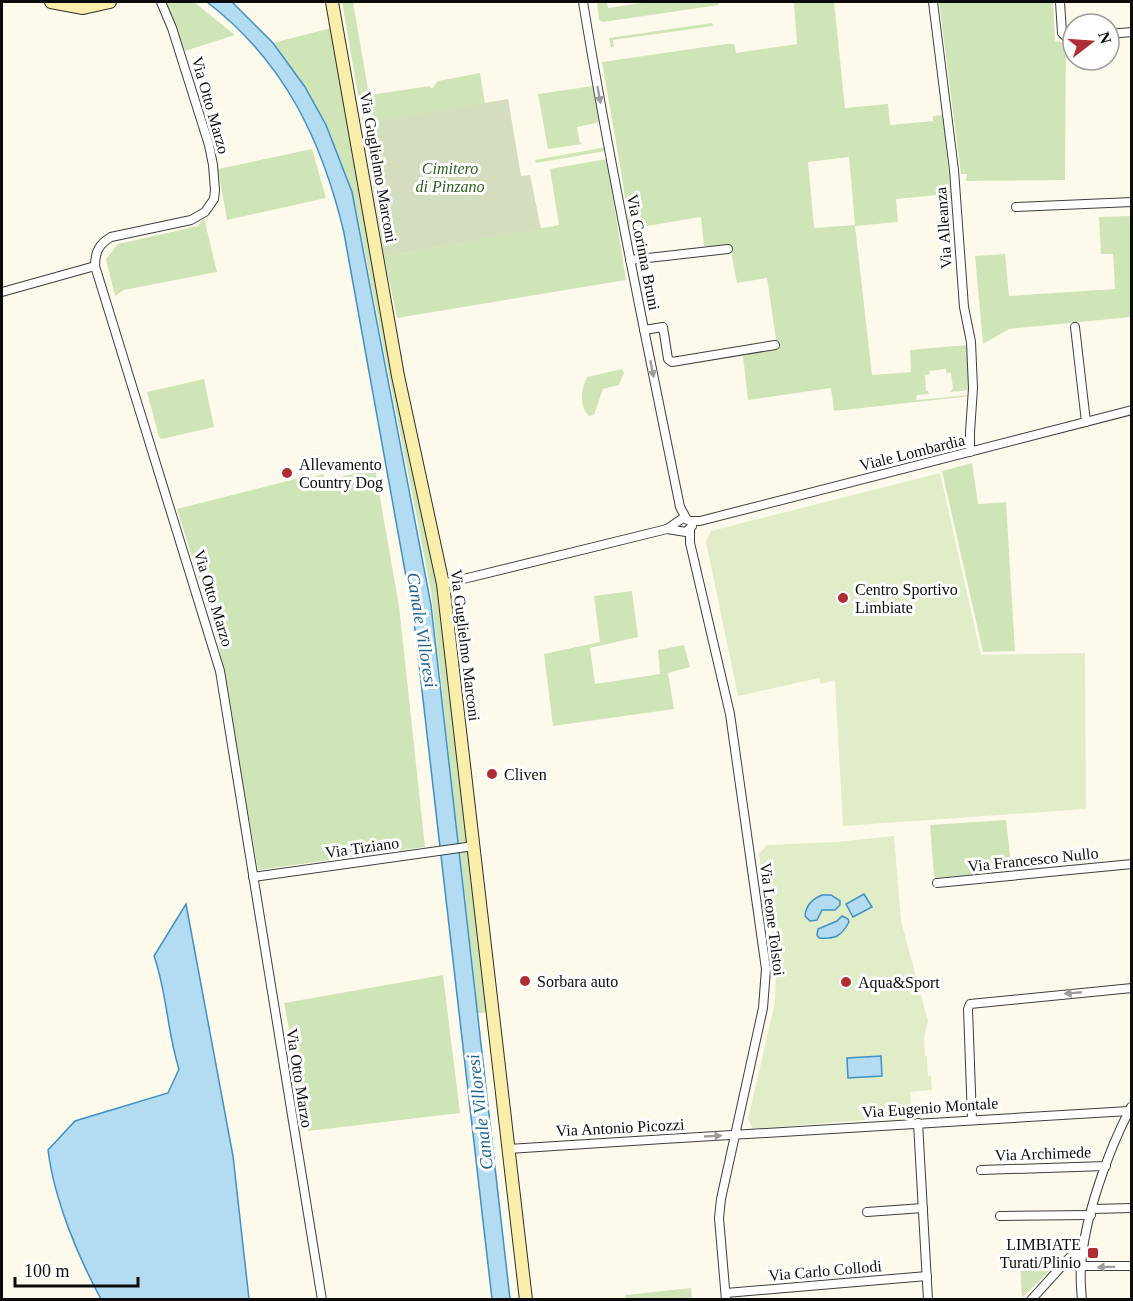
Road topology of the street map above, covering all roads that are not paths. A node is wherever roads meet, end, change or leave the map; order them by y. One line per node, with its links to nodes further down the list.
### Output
1 (51, 2): 2 (street)
2 (110, 2)
3 (161, 2): 11 (street, Via Otto Marzo)
4 (332, 2): 20 (street, Via Guglielmo Marconi)
5 (584, 2): 10 (street, Via Corinna Bruni, one-way to 10)
6 (933, 2): 18 (street, Via Alleanza)
7 (1131, 202): 8 (street)
8 (1016, 207)
9 (728, 249): 10 (street)
10 (630, 260): 14 (street, Via Corinna Bruni)
11 (94, 266): 12 (street); 23 (street, Via Otto Marzo)
12 (2, 292)
13 (1075, 327): 17 (street)
14 (644, 330): 15 (street); 19 (street, Via Corinna Bruni, one-way to 19)
15 (775, 345)
16 (1131, 410): 17 (street, Viale Lombardia)
17 (1086, 422): 18 (street, Viale Lombardia)
18 (970, 452): 19 (street, Viale Lombardia)
19 (685, 525): 20 (street); 29 (street, Via Leone Tolstoi)
20 (443, 584): 21 (street, Via Guglielmo Marconi)
21 (469, 847): 23 (street, Via Tiziano); 30 (street, Via Guglielmo Marconi)
22 (1131, 864): 24 (street, Via Francesco Nullo)
23 (253, 877): 44 (street, Via Otto Marzo)
24 (937, 883)
25 (1131, 988): 27 (street, one-way to 27)
26 (1129, 1114): 27 (street, Via Eugenio Montale); 31 (street)
27 (972, 1119): 28 (street, Via Eugenio Montale)
28 (918, 1123): 29 (street, Via Eugenio Montale); 33 (street)
29 (734, 1135): 30 (street, Via Antonio Picozzi, one-way to 29); 43 (street, Via Leone Tolstoi)
30 (508, 1149): 45 (street, Via Guglielmo Marconi)
31 (1106, 1166): 32 (street, Via Archimede); 36 (street)
32 (981, 1170)
33 (923, 1208): 35 (street); 42 (street)
34 (1131, 1208): 36 (street)
35 (867, 1212)
36 (1092, 1212): 37 (street); 38 (street)
37 (1000, 1216)
38 (1083, 1254): 39 (street); 41 (street)
39 (1062, 1266): 41 (street); 47 (street)
40 (1131, 1266): 41 (street, one-way to 41)
41 (1081, 1267): 48 (street)
42 (927, 1276): 43 (street, Via Carlo Collodi); 46 (street)
43 (726, 1296)
44 (322, 1299)
45 (526, 1299)
46 (928, 1299)
47 (1031, 1299)
48 (1082, 1299)

